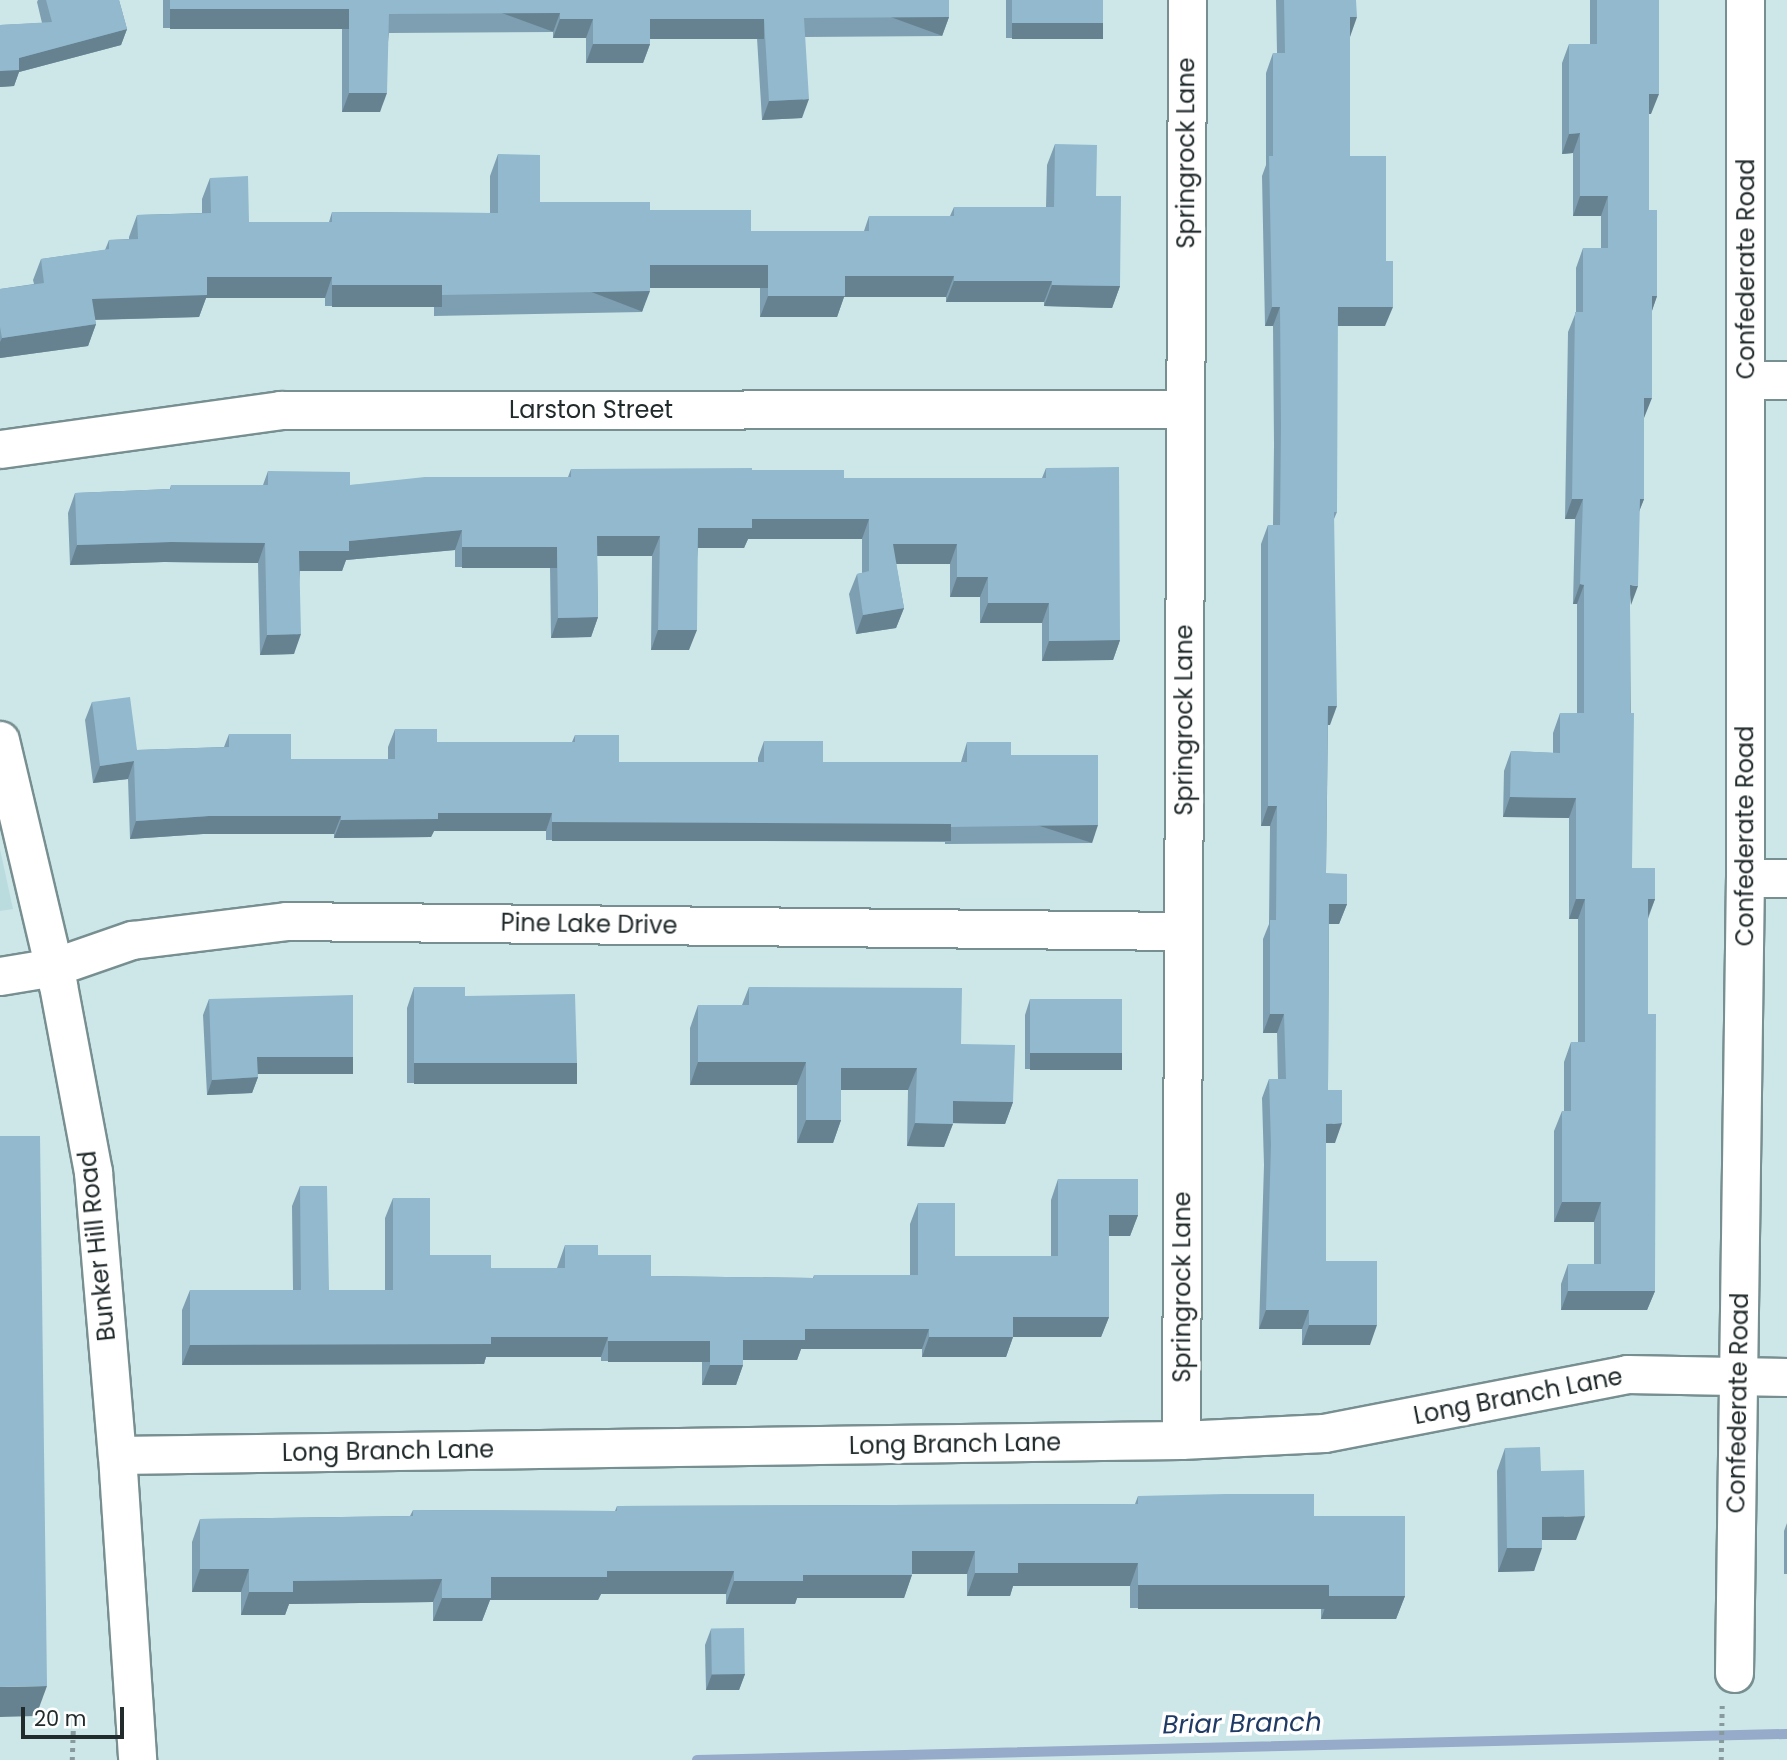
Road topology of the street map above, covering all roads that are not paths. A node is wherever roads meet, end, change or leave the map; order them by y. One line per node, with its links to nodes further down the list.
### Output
1 (1187, 0): 5 (street, Springrock Lane)
2 (1745, 0): 3 (street, Confederate Road)
3 (1746, 380): 4 (street); 8 (street, Confederate Road)
4 (1787, 380)
5 (1185, 409): 6 (street, Larston Street); 10 (street, Springrock Lane)
6 (0, 449)
7 (0, 740): 11 (street, Bunker Hill Road)
8 (1745, 878): 9 (street); 13 (street, Confederate Road)
9 (1787, 878)
10 (1184, 931): 11 (street, Pine Lake Drive); 15 (street, Springrock Lane)
11 (54, 967): 12 (street, Pine Lake Drive); 16 (street, Bunker Hill Road)
12 (0, 976)
13 (1739, 1377): 14 (street, Long Branch Lane); 15 (street, Long Branch Lane); 17 (street, Confederate Road)
14 (1787, 1377)
15 (1181, 1440): 16 (street, Long Branch Lane)
16 (117, 1455): 18 (street, Bunker Hill Road)
17 (1734, 1672)
18 (137, 1744)

